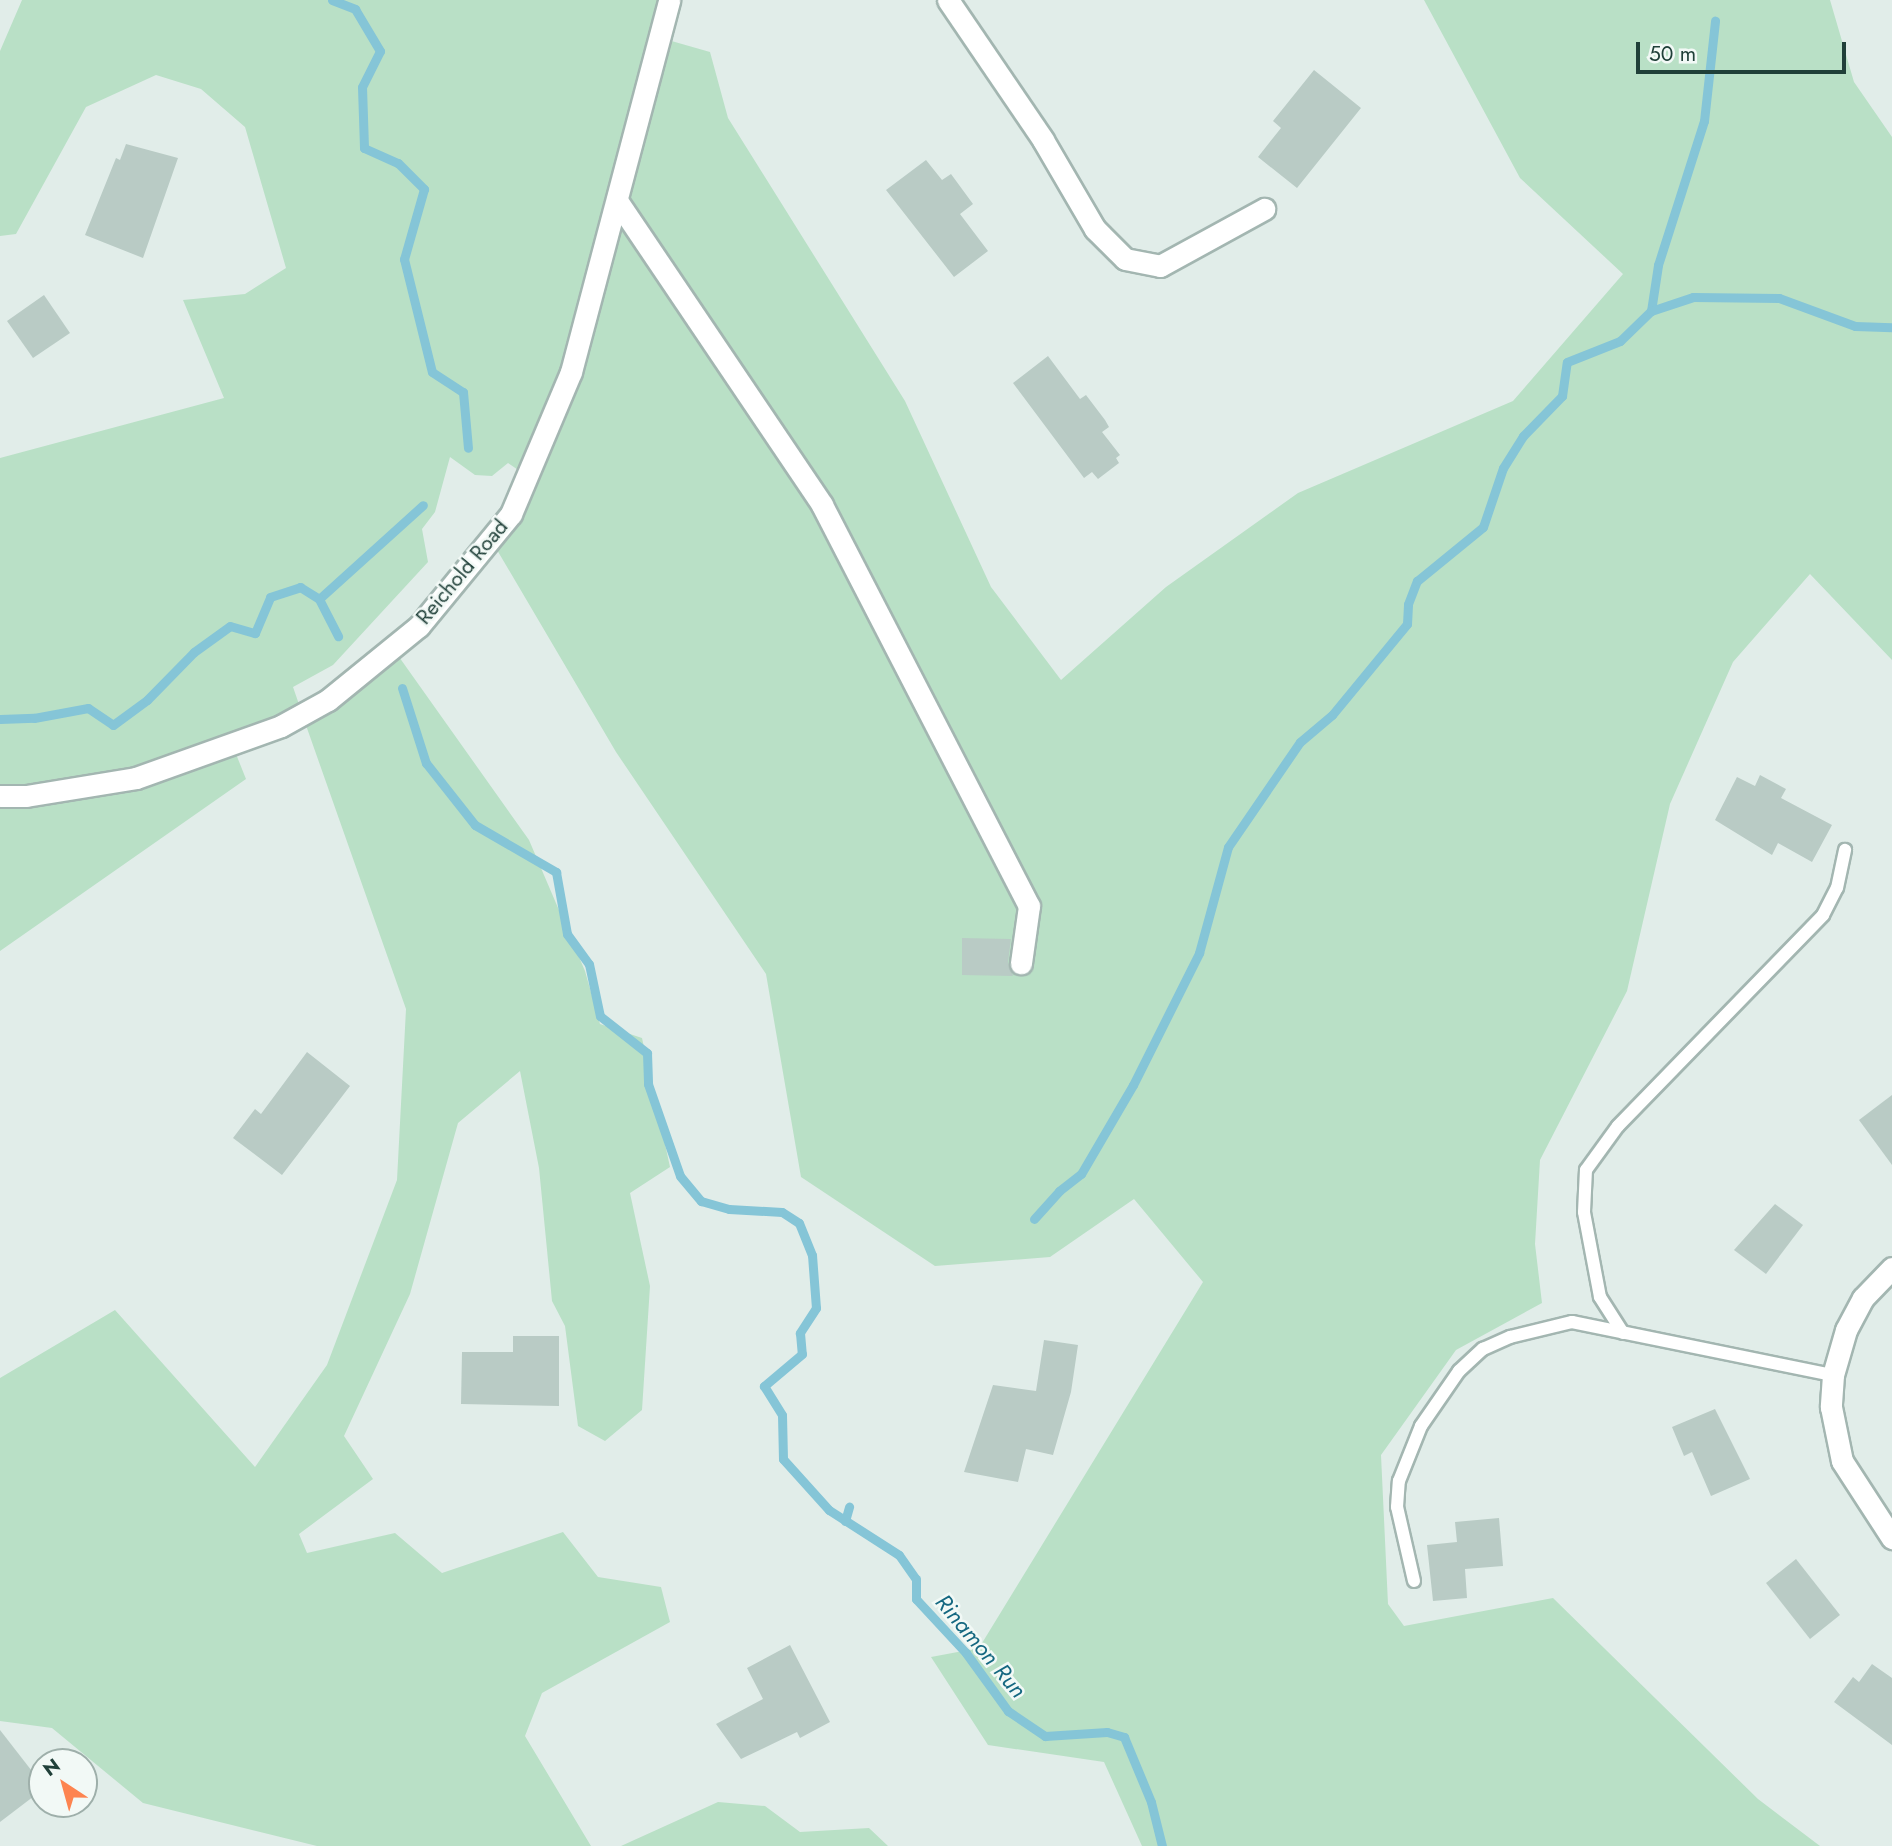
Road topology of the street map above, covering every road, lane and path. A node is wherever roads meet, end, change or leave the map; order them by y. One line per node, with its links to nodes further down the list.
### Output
1 (669, 0): 3 (street, Reichold Road)
2 (948, 0): 4 (street)
3 (618, 202): 5 (street, Reichold Road); 7 (street)
4 (1264, 209)
5 (0, 796)
6 (1845, 850): 9 (lane)
7 (1021, 963)
8 (1892, 1268): 10 (street)
9 (1623, 1333): 10 (lane); 12 (lane)
10 (1833, 1375): 11 (street)
11 (1892, 1538)
12 (1414, 1581)

